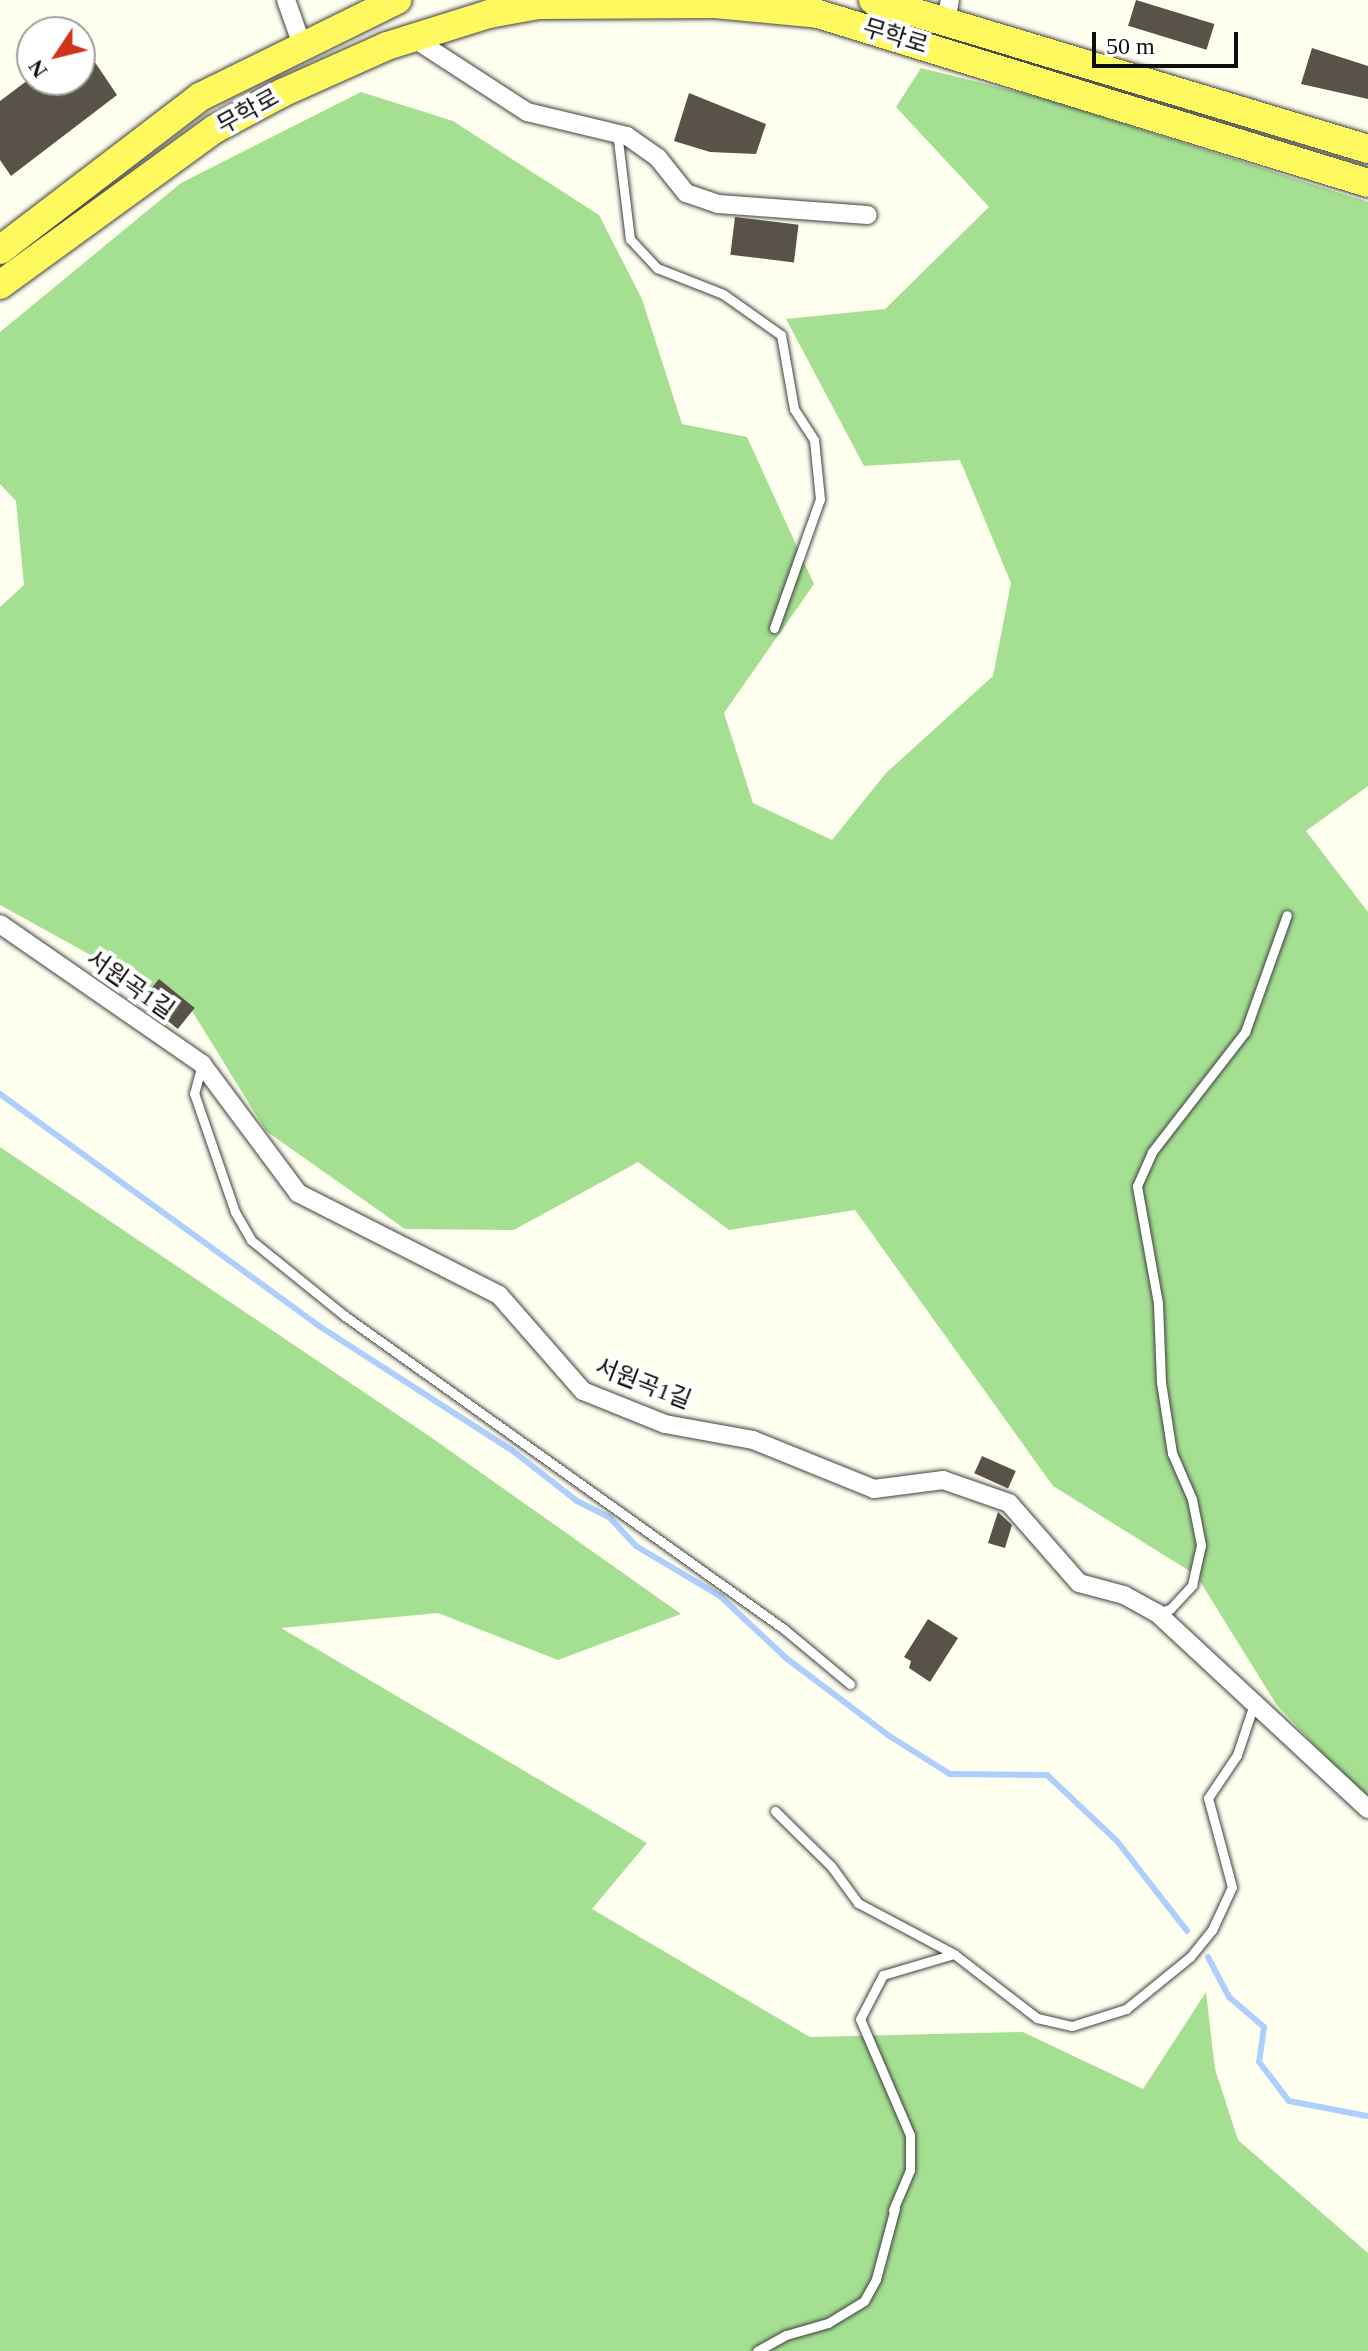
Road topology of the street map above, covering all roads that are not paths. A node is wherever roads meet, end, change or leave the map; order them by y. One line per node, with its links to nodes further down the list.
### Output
1 (286, 0): 6 (street)
2 (397, 0): 6 (main road, 무학로)
3 (873, 0): 4 (main road, 무학로)
4 (948, 11): 8 (main road, 무학로)
5 (413, 38): 7 (street); 9 (main road, 무학로); 12 (main road, 무학로)
6 (302, 45): 11 (main road, 무학로)
7 (617, 132): 10 (street); 13 (lane)
8 (1368, 149)
9 (1368, 183)
10 (868, 215)
11 (0, 250)
12 (0, 285)
13 (774, 628)
14 (1287, 915): 17 (lane)
15 (0, 924): 16 (street, 서원곡1길)
16 (202, 1064): 17 (street, 서원곡1길); 18 (lane)
17 (1157, 1613): 19 (street, 서원곡1길)
18 (850, 1684)
19 (1254, 1704): 20 (street, 서원곡1길); 22 (lane)
20 (1368, 1809)
21 (775, 1811): 22 (lane)
22 (954, 1954): 23 (lane)
23 (757, 2351)

